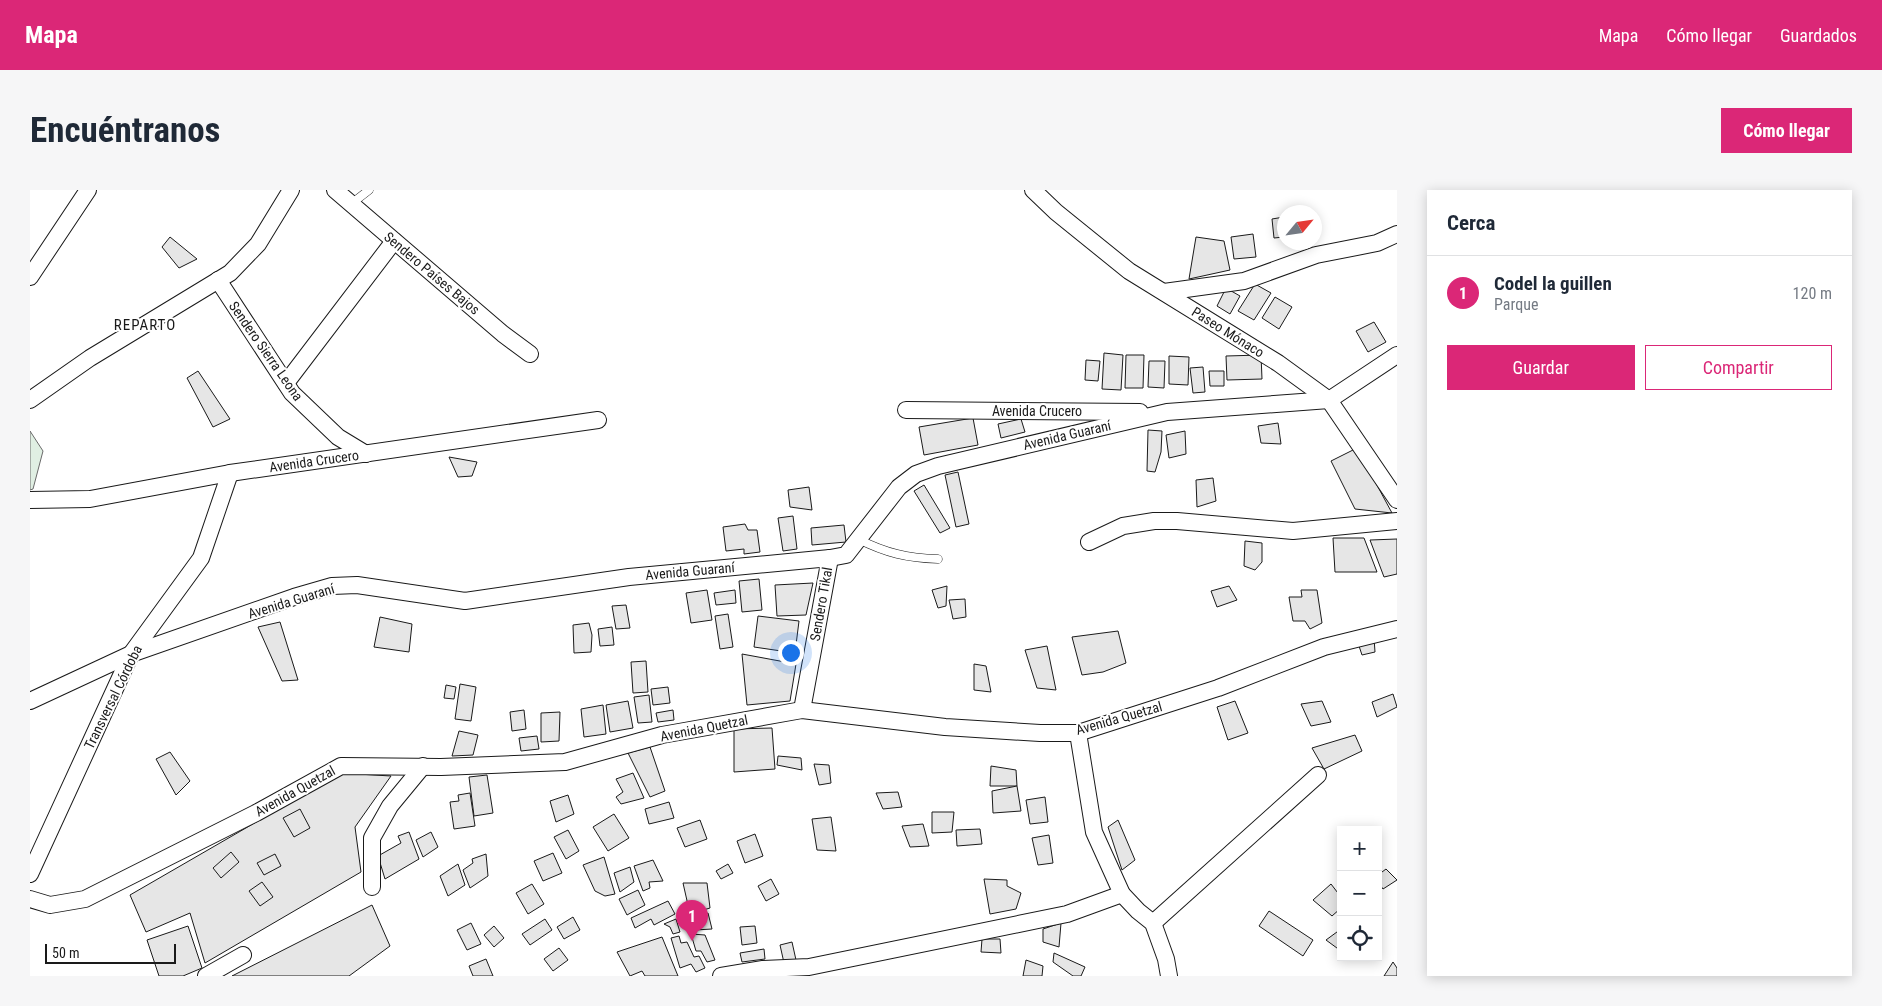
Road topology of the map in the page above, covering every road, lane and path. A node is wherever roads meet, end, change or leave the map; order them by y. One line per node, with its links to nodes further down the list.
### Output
1 (88, 190): 9 (street)
2 (291, 190): 10 (street)
3 (336, 190): 6 (street, Sendero Países Bajos)
4 (369, 190): 6 (lane)
5 (1033, 190): 11 (street, Paseo Mónaco)
6 (351, 204): 8 (street, Sendero Países Bajos)
7 (1397, 234): 11 (street)
8 (394, 241): 12 (street, Sendero Países Bajos); 14 (street)
9 (30, 277)
10 (218, 280): 14 (street, Sendero Sierra Leona); 15 (street)
11 (1164, 292): 16 (street, Paseo Mónaco)
12 (530, 354)
13 (1397, 355): 16 (street)
14 (286, 383): 20 (street, Sendero Sierra Leona)
15 (30, 400)
16 (1329, 400): 18 (street, Avenida Guaraní); 23 (street, Paseo Mónaco)
17 (906, 410): 18 (street, Avenida Crucero)
18 (1167, 412): 25 (street, Avenida Guaraní)
19 (598, 420): 20 (street, Avenida Crucero)
20 (366, 454): 21 (street, Avenida Crucero)
21 (230, 473): 22 (street, Avenida Crucero); 30 (street, Transversal Córdoba)
22 (30, 500)
23 (1397, 500)
24 (1397, 521): 26 (street)
25 (858, 539): 27 (street, Avenida Guaraní); 28 (lane)
26 (1089, 542)
27 (830, 558): 30 (street, Avenida Guaraní); 32 (street, Sendero Tikal)
28 (938, 559)
29 (1397, 629): 33 (street, Avenida Quetzal)
30 (131, 654): 31 (street, Avenida Guaraní); 36 (street, Transversal Córdoba)
31 (30, 701)
32 (802, 710): 33 (street, Avenida Quetzal); 34 (street, Avenida Quetzal)
33 (1078, 732): 40 (street)
34 (423, 766): 39 (street); 41 (street, Avenida Quetzal)
35 (1318, 775): 42 (street)
36 (47, 837): 37 (street); 38 (street, Transversal Córdoba)
37 (30, 844)
38 (30, 874)
39 (372, 887)
40 (1122, 894): 42 (street); 44 (street)
41 (30, 899)
42 (1153, 924): 47 (street)
43 (243, 955): 45 (street)
44 (764, 972): 46 (street)
45 (206, 976)
46 (721, 976)
47 (1169, 976)

